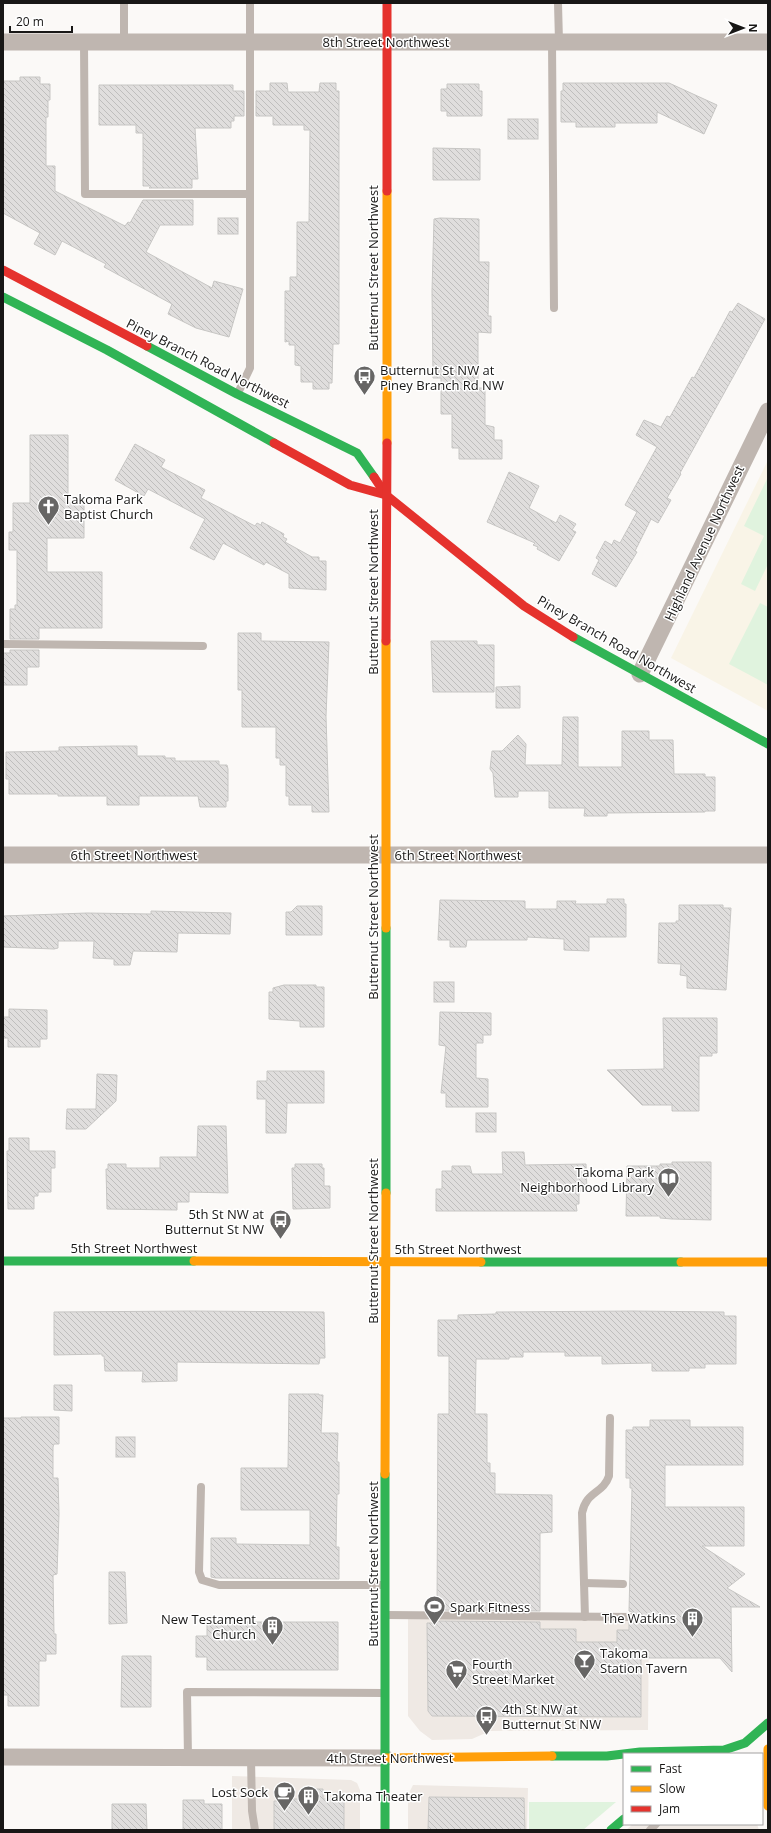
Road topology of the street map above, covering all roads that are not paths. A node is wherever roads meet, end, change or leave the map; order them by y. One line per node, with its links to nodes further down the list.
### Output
1 (124, 3): 8 (lane)
2 (250, 3): 9 (lane)
3 (387, 3): 5 (street, Butternut Street Northwest)
4 (558, 3): 10 (lane)
5 (387, 41): 9 (street, 8th Street Northwest); 10 (street, 8th Street Northwest); 18 (street, Butternut Street Northwest)
6 (3, 42): 7 (street, 8th Street Northwest)
7 (84, 42): 8 (street, 8th Street Northwest); 12 (lane)
8 (124, 42): 9 (street, 8th Street Northwest)
9 (250, 42): 12 (lane)
10 (556, 42): 11 (street, 8th Street Northwest); 15 (lane)
11 (768, 42)
12 (250, 194): 16 (lane)
13 (3, 270): 16 (street, Piney Branch Road Northwest)
14 (3, 297): 18 (street, Piney Branch Road Northwest)
15 (554, 308)
16 (238, 394): 18 (street, Piney Branch Road Northwest)
17 (768, 411): 21 (street, Highland Avenue Northwest)
18 (386, 495): 21 (street, Piney Branch Road Northwest); 24 (street, Butternut Street Northwest)
19 (3, 644): 20 (lane)
20 (203, 646)
21 (640, 674): 22 (street, Piney Branch Road Northwest)
22 (768, 744)
23 (3, 855): 24 (street, 6th Street Northwest)
24 (386, 855): 25 (street, 6th Street Northwest); 27 (street, Butternut Street Northwest)
25 (768, 855)
26 (3, 1261): 27 (street, 5th Street Northwest)
27 (386, 1262): 28 (street, 5th Street Northwest); 33 (street, Butternut Street Northwest)
28 (768, 1262)
29 (610, 1418): 31 (lane)
30 (201, 1487): 33 (lane)
31 (584, 1583): 32 (lane); 35 (lane)
32 (623, 1584)
33 (386, 1585): 34 (street, Butternut Street Northwest)
34 (386, 1615): 35 (lane); 37 (street, Butternut Street Northwest)
35 (585, 1617): 36 (lane)
36 (632, 1617)
37 (385, 1694): 44 (lane); 46 (street, Butternut Street Northwest)
38 (768, 1723): 41 (street, 4th Street Northwest)
39 (768, 1749): 47 (street)
40 (632, 1753): 41 (street, 4th Street Northwest)
41 (713, 1753)
42 (623, 1754): 46 (street, 4th Street Northwest)
43 (3, 1757): 44 (street, 4th Street Northwest)
44 (188, 1758): 45 (street, 4th Street Northwest)
45 (251, 1758): 46 (street, 4th Street Northwest); 49 (lane)
46 (385, 1758): 50 (street, Butternut Street Northwest)
47 (768, 1806)
48 (623, 1820): 51 (street)
49 (255, 1830)
50 (385, 1830)
51 (611, 1830)

